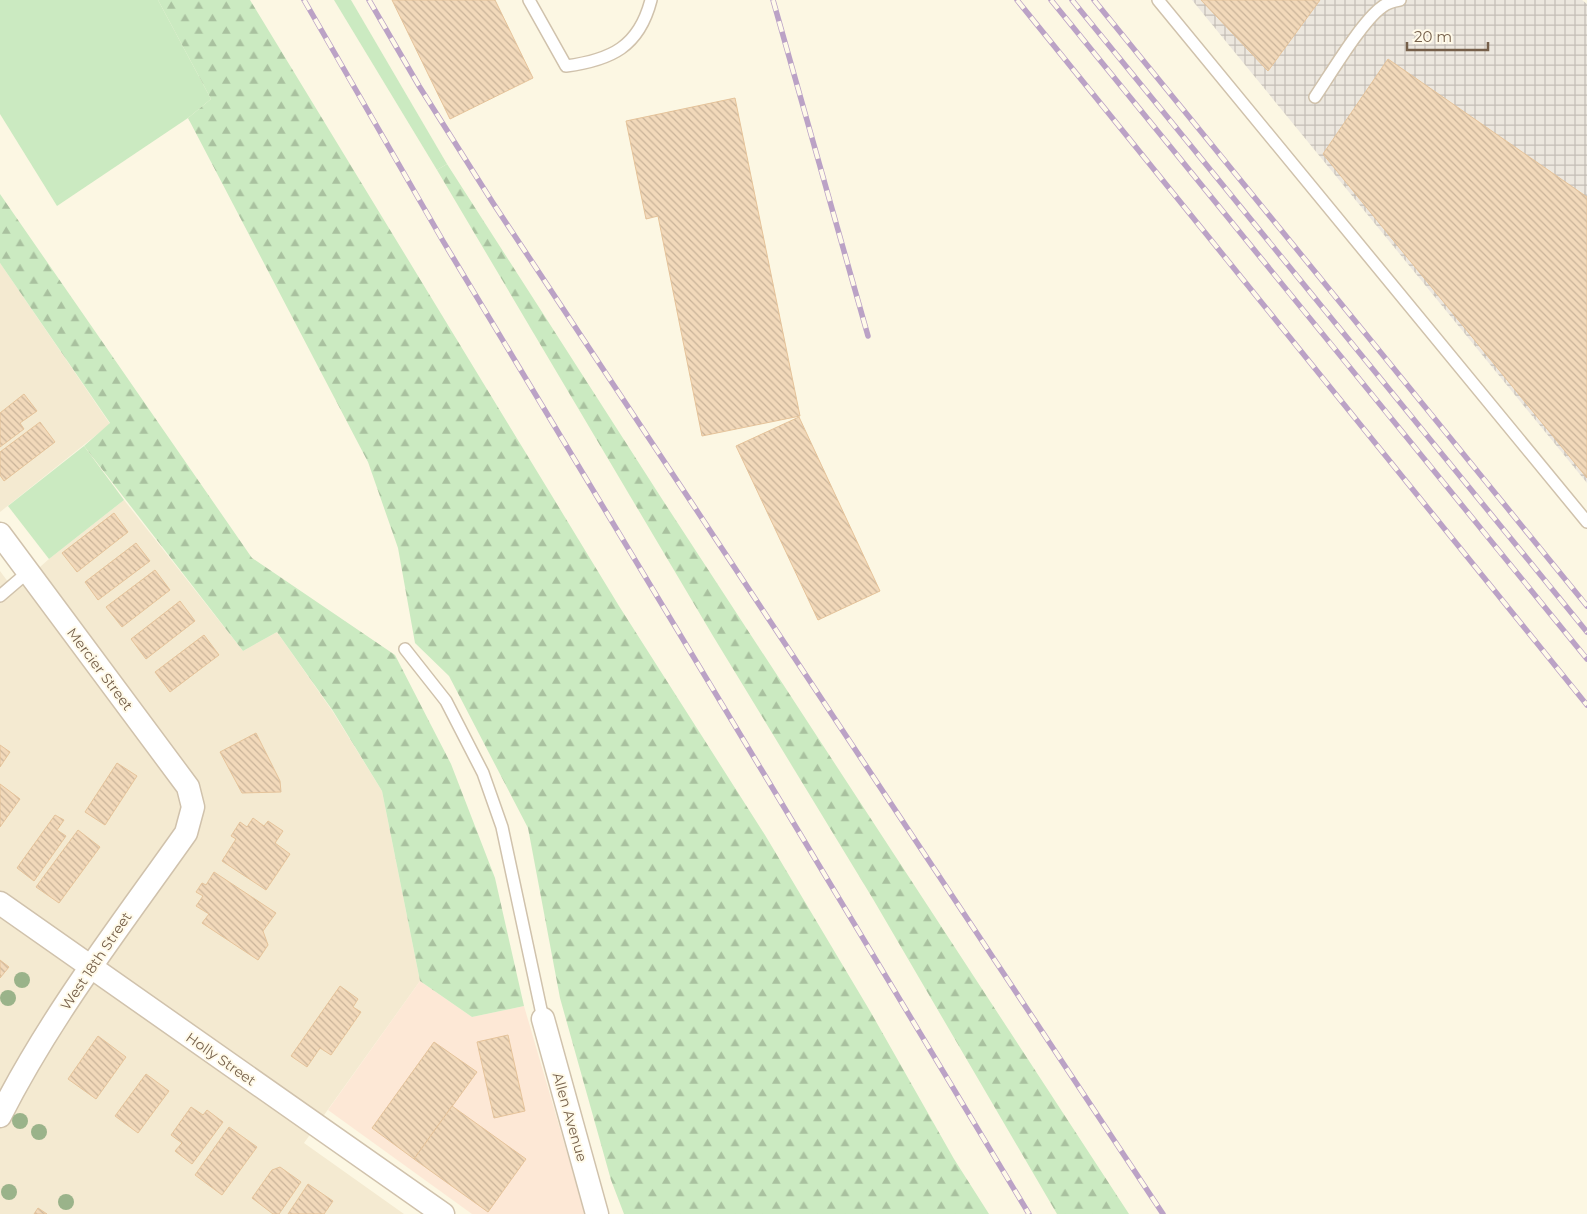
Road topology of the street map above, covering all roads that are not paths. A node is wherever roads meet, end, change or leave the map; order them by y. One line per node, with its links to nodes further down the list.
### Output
1 (528, 0): 2 (lane)
2 (651, 0)
3 (1158, 0): 6 (lane)
4 (1400, 0): 5 (lane)
5 (1314, 97)
6 (1587, 522)
7 (0, 534): 8 (street, Mercier Street)
8 (28, 572): 9 (lane); 11 (street, Mercier Street)
9 (0, 596)
10 (405, 649): 14 (lane)
11 (192, 807): 13 (street, West 18th Street)
12 (0, 902): 13 (street, Holly Street)
13 (90, 967): 15 (street, West 18th Street); 16 (street, Holly Street)
14 (543, 1019): 17 (street, Allen Avenue)
15 (0, 1116)
16 (443, 1214)
17 (597, 1214)

